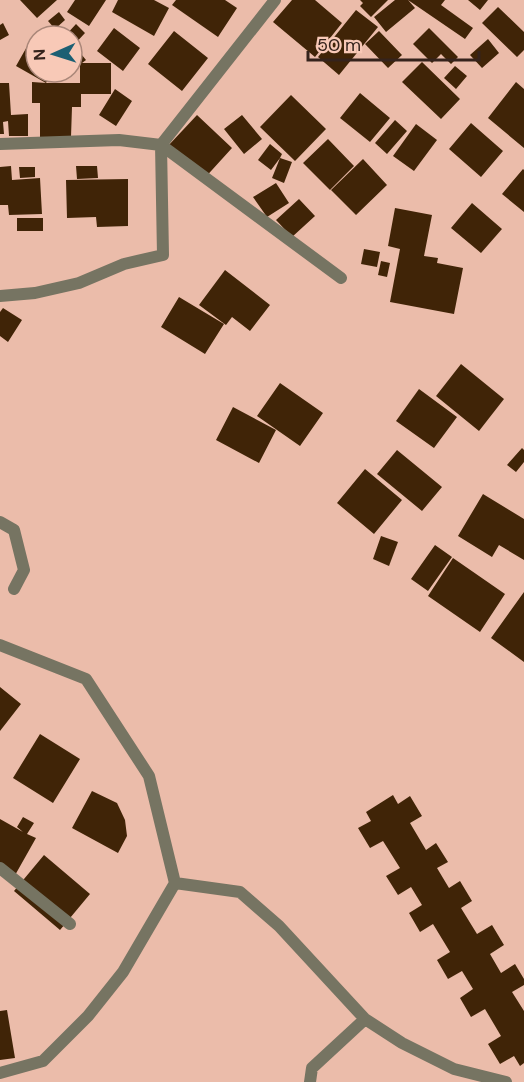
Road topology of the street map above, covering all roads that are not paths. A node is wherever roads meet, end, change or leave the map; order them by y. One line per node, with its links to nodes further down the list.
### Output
1 (275, 0): 3 (street)
2 (0, 144): 3 (street)
3 (161, 145): 4 (street); 5 (street)
4 (341, 278)
5 (0, 296)
6 (0, 522): 7 (street)
7 (14, 589)
8 (0, 645): 10 (street)
9 (0, 867): 11 (street)
10 (175, 883): 12 (street); 13 (street)
11 (70, 924)
12 (365, 1019): 14 (street); 15 (street)
13 (0, 1073)
14 (310, 1082)
15 (506, 1082)

